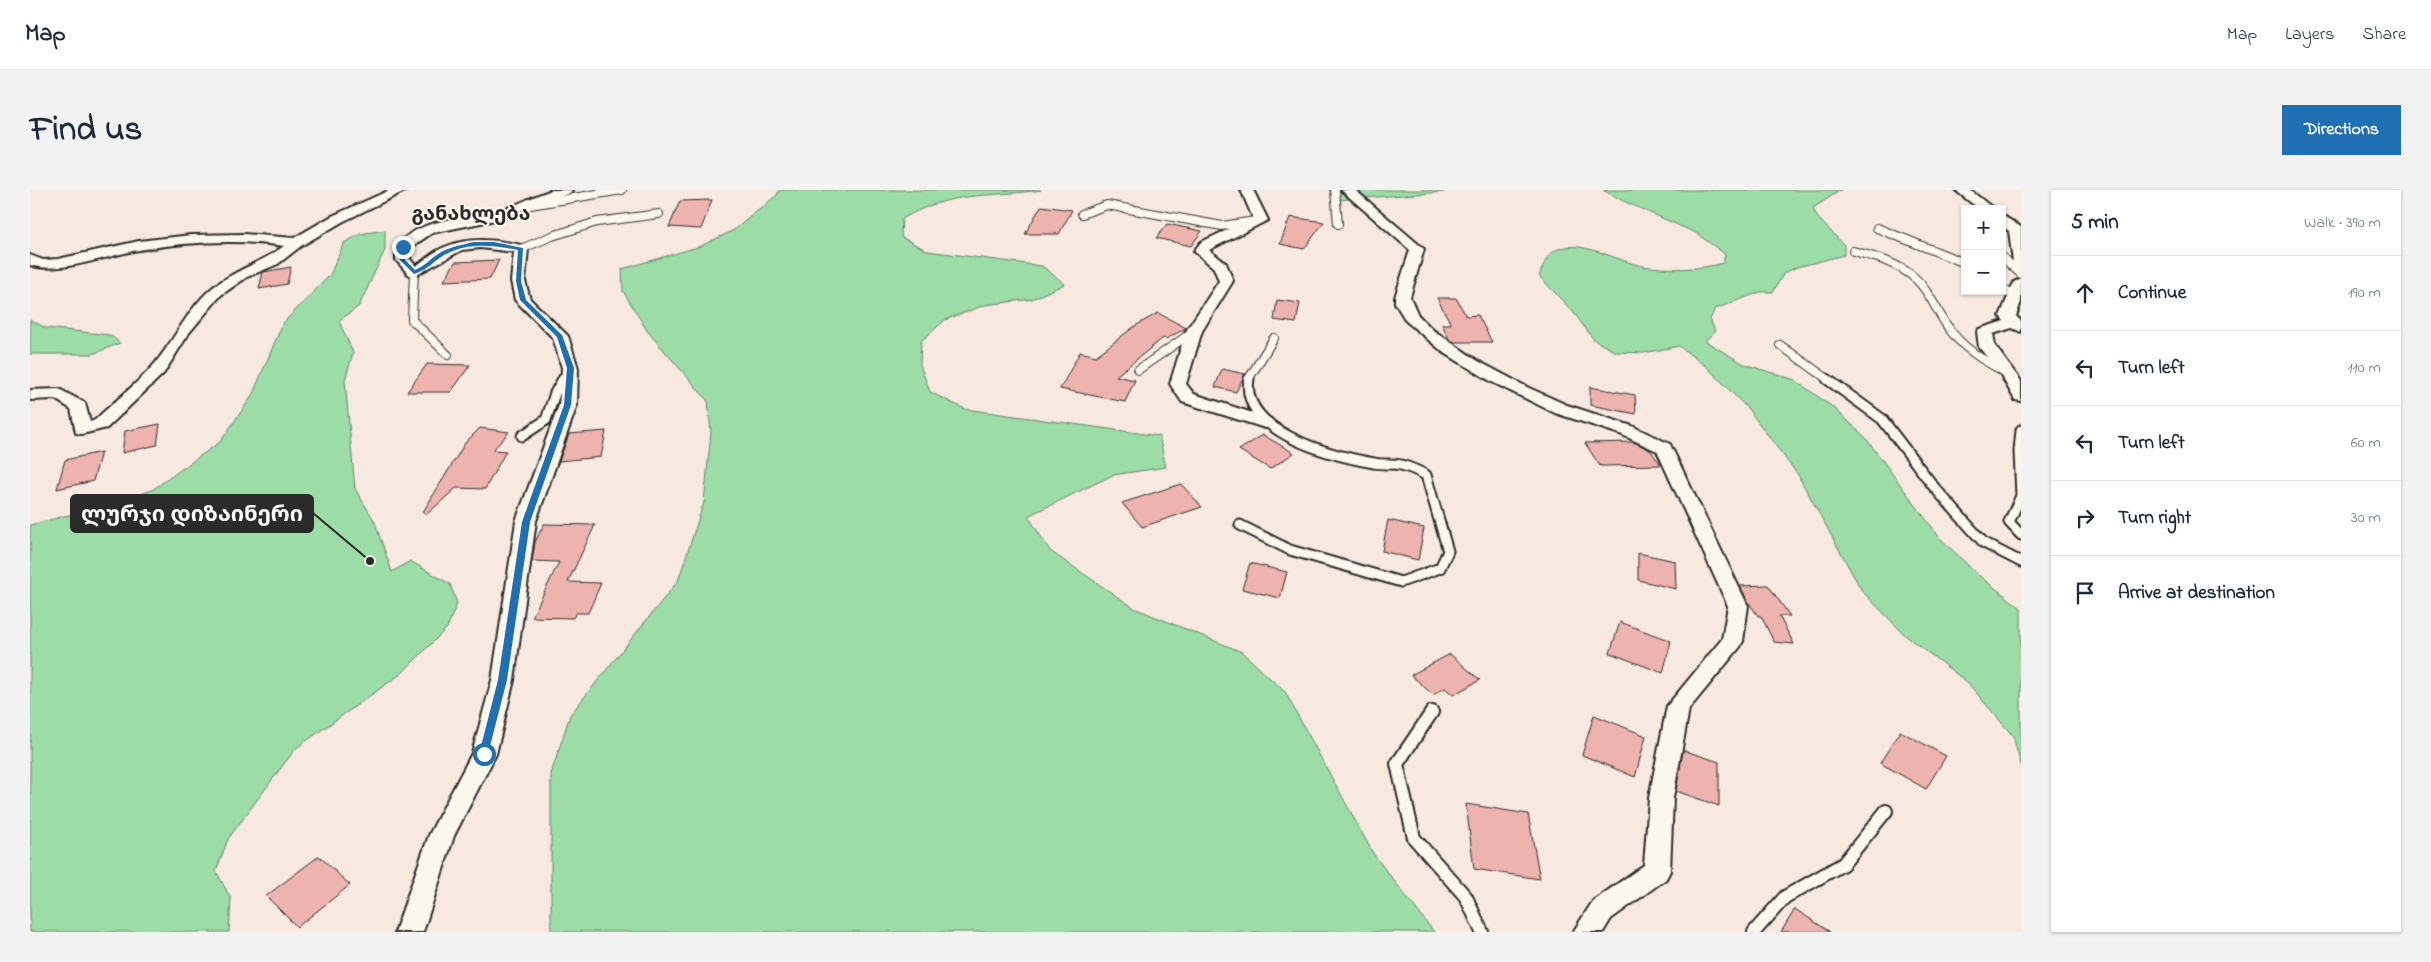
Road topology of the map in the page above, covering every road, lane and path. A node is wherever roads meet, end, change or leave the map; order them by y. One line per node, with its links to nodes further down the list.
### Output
1 (401, 190): 16 (street)
2 (566, 190): 9 (street)
3 (622, 190): 9 (lane)
4 (1247, 190): 12 (street)
5 (1335, 190): 14 (lane)
6 (1347, 190): 48 (street)
7 (1961, 190): 8 (street)
8 (1982, 205)
9 (518, 207): 23 (street)
10 (659, 214): 17 (lane)
11 (1082, 214): 12 (lane)
12 (1261, 220): 29 (street)
13 (2006, 222): 22 (street)
14 (1338, 224)
15 (1877, 228): 20 (lane)
16 (296, 243): 19 (street); 36 (street)
17 (521, 249): 23 (street); 33 (street)
18 (1853, 251): 35 (lane)
19 (30, 259)
20 (1961, 260)
21 (2006, 261): 24 (lane)
22 (2021, 270)
23 (414, 272): 32 (lane)
24 (2021, 274)
25 (2021, 282): 27 (street)
26 (2006, 291): 27 (lane)
27 (2015, 297): 28 (street)
28 (2017, 325): 35 (street)
29 (1194, 331): 34 (lane); 38 (street)
30 (1274, 338): 38 (lane)
31 (1780, 345): 43 (lane)
32 (448, 356)
33 (570, 368): 40 (lane); 46 (street)
34 (1138, 370)
35 (2008, 374): 37 (street)
36 (30, 396)
37 (2021, 396)
38 (1265, 422): 41 (lane)
39 (2021, 430): 42 (lane)
40 (522, 436)
41 (1240, 525)
42 (2021, 535)
43 (2021, 562)
44 (1432, 712): 47 (lane)
45 (1886, 811): 49 (lane)
46 (409, 932)
47 (1482, 932)
48 (1587, 932)
49 (1754, 932)

